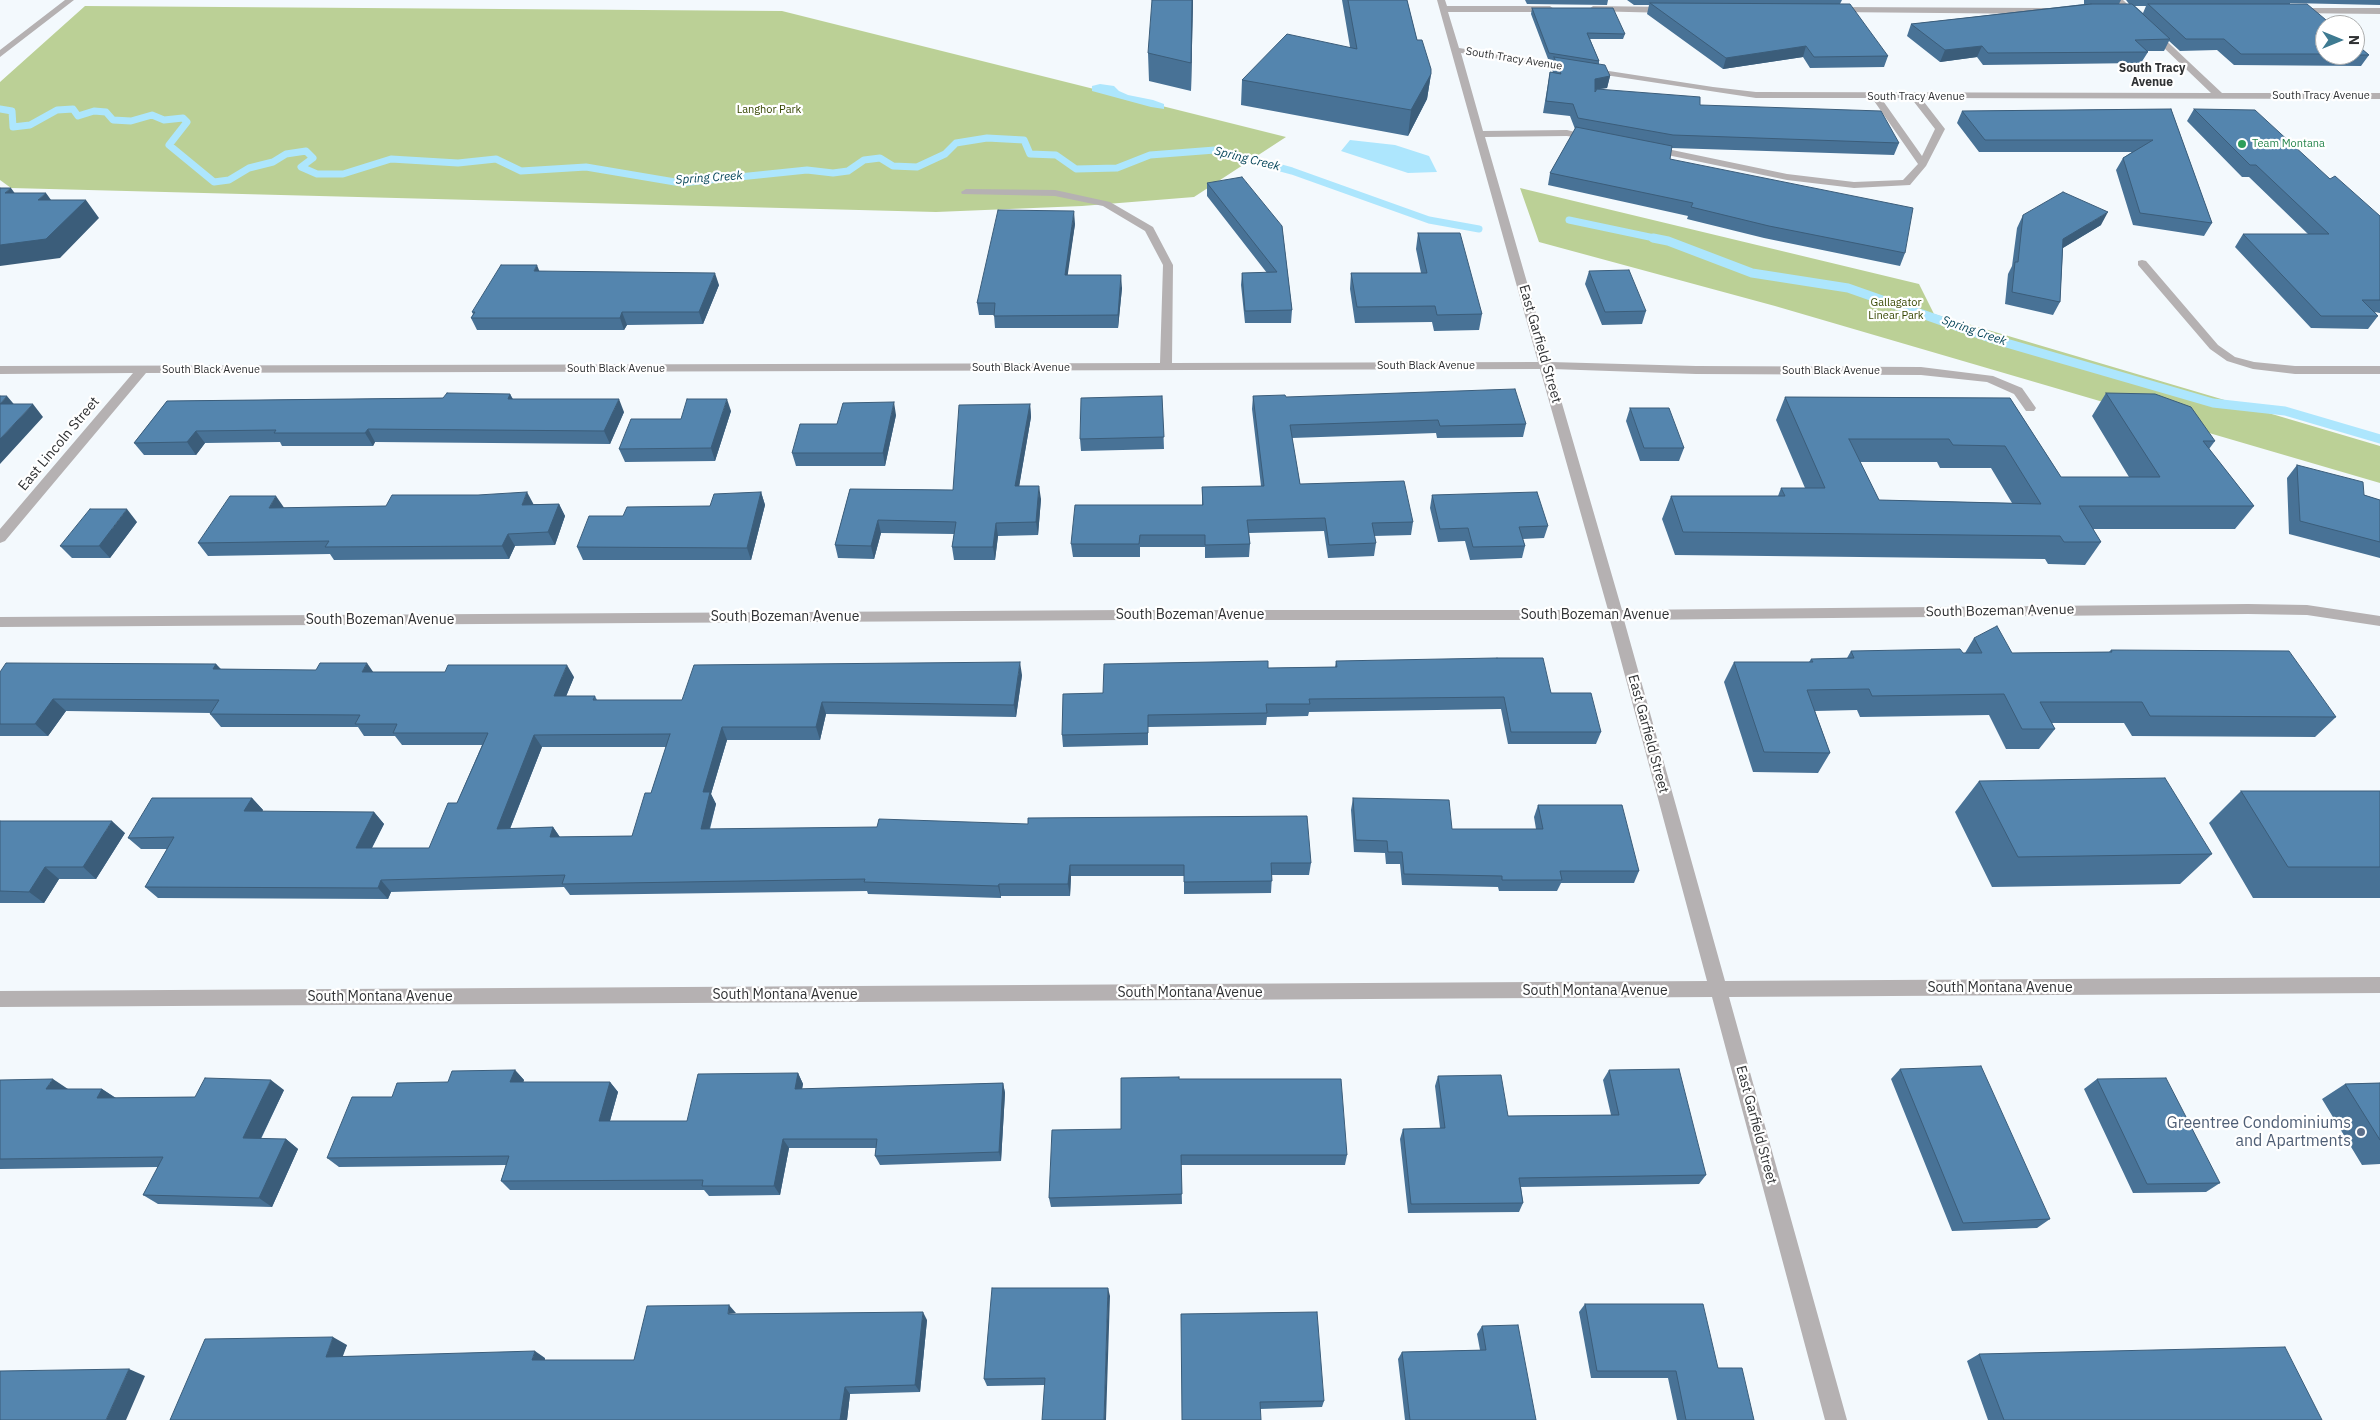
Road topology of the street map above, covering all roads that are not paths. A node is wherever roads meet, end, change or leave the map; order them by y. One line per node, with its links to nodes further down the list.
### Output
1 (70, 0): 15 (street)
2 (2118, 0): 10 (street)
3 (1443, 5): 4 (street); 14 (street, East Garfield Street)
4 (1563, 9)
5 (1583, 10): 6 (street)
6 (1673, 10)
7 (1822, 10): 8 (street)
8 (2060, 11)
9 (2120, 11): 10 (street)
10 (2130, 11): 11 (street); 17 (street)
11 (2140, 11)
12 (2290, 11): 13 (street)
13 (2380, 11)
14 (1456, 50): 16 (street, South Tracy Avenue); 20 (street, East Garfield Street)
15 (0, 54)
16 (1875, 96): 19 (street, South Tracy Avenue); 23 (street)
17 (2220, 96): 18 (street, South Tracy Avenue); 19 (street, South Tracy Avenue)
18 (2380, 96)
19 (1915, 97): 23 (street)
20 (1480, 134): 21 (street); 27 (street, East Garfield Street)
21 (1605, 139)
22 (1643, 147): 23 (street)
23 (1923, 164)
24 (966, 192): 26 (street)
25 (2142, 263): 30 (street)
26 (1166, 366): 27 (street, South Black Avenue); 29 (street, South Black Avenue)
27 (1546, 366): 31 (street, South Black Avenue); 33 (street, East Garfield Street)
28 (0, 370): 29 (street, South Black Avenue)
29 (142, 370): 32 (street, East Lincoln Street)
30 (2380, 370)
31 (2030, 408)
32 (0, 538)
33 (1616, 615): 34 (street, South Bozeman Avenue); 35 (street, South Bozeman Avenue); 37 (street, East Garfield Street)
34 (2380, 621)
35 (0, 622)
36 (2380, 985): 37 (street, South Montana Avenue)
37 (1720, 991): 38 (street, South Montana Avenue); 39 (street, East Garfield Street)
38 (0, 999)
39 (1836, 1420)

